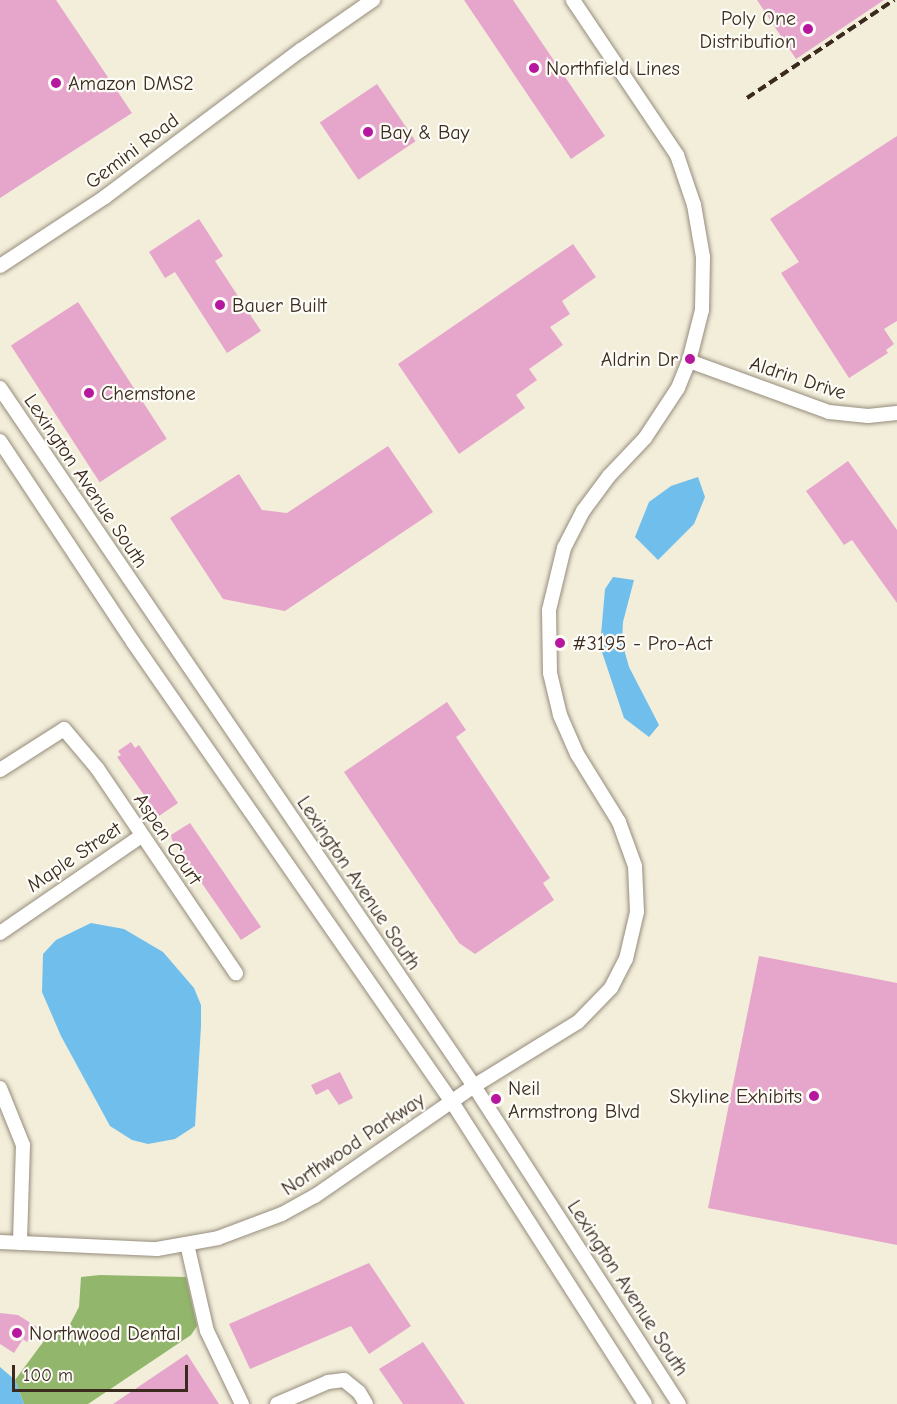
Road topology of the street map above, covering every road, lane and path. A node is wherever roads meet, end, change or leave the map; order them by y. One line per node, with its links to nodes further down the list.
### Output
1 (373, 0): 3 (street, Gemini Road)
2 (573, 0): 4 (street, Northwood Parkway)
3 (0, 266)
4 (689, 361): 6 (street, Aldrin Drive); 12 (street, Northwood Parkway)
5 (0, 388): 12 (street, Lexington Avenue South)
6 (897, 413)
7 (0, 441): 14 (street)
8 (0, 770): 9 (street, Aspen Court)
9 (141, 836): 10 (street, Maple Street); 11 (street, Aspen Court)
10 (0, 933)
11 (236, 973)
12 (474, 1086): 14 (street, Northwood Parkway); 22 (street, Lexington Avenue South)
13 (0, 1088): 16 (street)
14 (452, 1102): 17 (street, Northwood Parkway); 21 (street)
15 (0, 1242): 16 (street, Northwood Parkway)
16 (20, 1243): 17 (street, Northwood Parkway)
17 (187, 1244): 18 (street)
18 (242, 1404)
19 (277, 1404): 20 (street)
20 (366, 1404)
21 (645, 1404)
22 (679, 1404)

